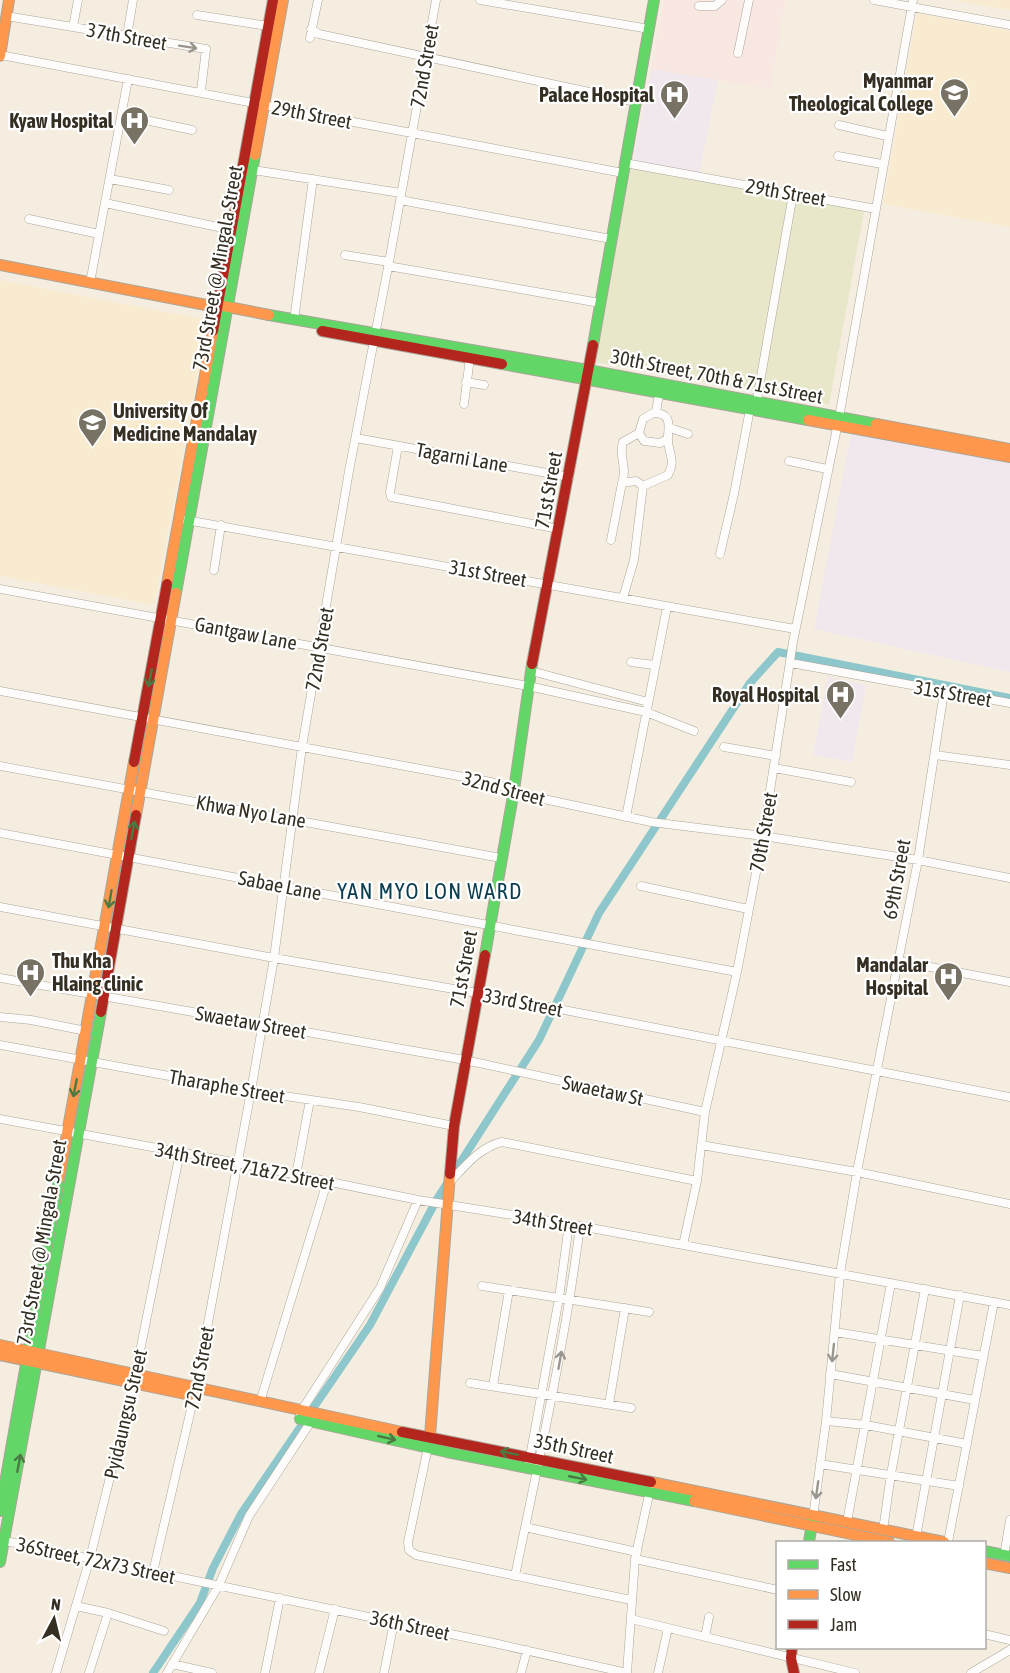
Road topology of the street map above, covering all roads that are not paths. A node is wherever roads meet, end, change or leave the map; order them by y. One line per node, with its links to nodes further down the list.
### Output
1 (9, 0): 16 (main road)
2 (78, 0): 19 (street)
3 (133, 0): 21 (street)
4 (273, 0): 18 (main road, 73rd Street @ Mingala Street)
5 (283, 0): 28 (main road, 73rd Street @ Mingala Street)
6 (318, 0): 24 (street)
7 (436, 0): 24 (street, 72nd Street)
8 (480, 0): 20 (street)
9 (654, 0): 20 (main road, 71st Street)
10 (722, 0): 14 (street)
11 (749, 0): 22 (street)
12 (874, 0): 13 (street)
13 (912, 3): 17 (street); 33 (street, 70th Street)
14 (699, 6)
15 (197, 15): 18 (street)
16 (6, 16): 19 (street, 37th Street); 23 (main road)
17 (1010, 25)
18 (268, 26): 28 (main road, 73rd Street @ Mingala Street)
19 (73, 27): 21 (street, 37th Street)
20 (649, 29): 27 (main road, 71st Street)
21 (127, 36): 26 (street, 37th Street, one-way to 26)
22 (738, 53)
23 (0, 55): 25 (street, 29th Street)
24 (426, 57): 27 (street); 32 (street, 72nd Street)
25 (128, 79): 26 (street, 29th Street); 29 (street)
26 (201, 91): 28 (street, 29th Street)
27 (636, 102): 36 (main road, 71st Street)
28 (259, 104): 32 (street, 29th Street); 37 (main road, 73rd Street @ Mingala Street); 46 (main road, 73rd Street @ Mingala Street)
29 (122, 115): 31 (street); 38 (street)
30 (839, 125): 33 (street)
31 (192, 130)
32 (412, 133): 36 (street, 29th Street); 42 (street, 72nd Street)
33 (887, 136): 35 (street, 70th Street)
34 (838, 156): 35 (street)
35 (882, 164): 44 (street, 70th Street)
36 (624, 168): 41 (street, 29th Street); 48 (main road, 71st Street)
37 (253, 170): 39 (street); 54 (main road, 73rd Street @ Mingala Street)
38 (110, 179): 40 (street); 43 (street)
39 (313, 179): 42 (street); 55 (street)
40 (169, 190)
41 (793, 194): 44 (street, 29th Street); 63 (street)
42 (400, 196): 48 (street); 50 (street, 72nd Street)
43 (105, 203): 46 (street); 47 (street)
44 (876, 209): 65 (street, 70th Street)
45 (29, 219): 47 (street)
46 (231, 230): 54 (main road, 73rd Street @ Mingala Street)
47 (99, 234): 52 (street)
48 (611, 239): 53 (main road, 71st Street)
49 (345, 255): 50 (street)
50 (389, 264): 53 (street); 56 (street, 72nd Street)
51 (0, 265): 52 (main road)
52 (90, 283): 54 (main road)
53 (600, 303): 58 (main road, 71st Street)
54 (223, 309): 55 (main road); 56 (main road); 79 (main road, 73rd Street @ Mingala Street)
55 (294, 320): 56 (main road)
56 (374, 337): 57 (main road); 58 (main road); 69 (street, 72nd Street)
57 (470, 358): 58 (main road); 59 (street)
58 (588, 375): 61 (main road, 30th Street, 70th & 71st Street); 76 (main road, 71st Street)
59 (466, 382): 60 (street); 62 (street)
60 (484, 385)
61 (660, 388): 63 (main road, 30th Street, 70th & 71st Street); 64 (street)
62 (464, 404)
63 (754, 407): 65 (main road, 30th Street, 70th & 71st Street); 84 (street)
64 (656, 412): 66 (street); 67 (street)
65 (838, 422): 72 (main road); 73 (main road); 75 (street, 70th Street)
66 (670, 428): 68 (street); 70 (street)
67 (639, 433): 70 (street); 77 (street)
68 (688, 434)
69 (356, 438): 71 (street, Tagarni Lane); 83 (street, 72nd Street)
70 (668, 439): 78 (street)
71 (398, 446): 76 (street, Tagarni Lane); 81 (street)
72 (1010, 449)
73 (1010, 457)
74 (789, 461): 75 (street)
75 (827, 469): 91 (street, 70th Street)
76 (569, 477): 81 (main road, 71st Street)
77 (622, 483): 78 (street); 82 (street)
78 (643, 486): 88 (street)
79 (184, 519): 80 (street, 31st Street); 90 (main road, 73rd Street @ Mingala Street)
80 (221, 525): 83 (street, 31st Street); 85 (street)
81 (559, 528): 86 (main road, 71st Street)
82 (610, 540)
83 (337, 545): 86 (street, 31st Street); 92 (street, 72nd Street)
84 (720, 554)
85 (214, 570)
86 (547, 584): 88 (street, 31st Street); 96 (main road, 71st Street)
87 (0, 589): 90 (street, Gantgaw Lane)
88 (623, 598): 89 (street, 31st Street)
89 (667, 607): 91 (street, 31st Street); 95 (street)
90 (166, 618): 92 (street, Gantgaw Lane); 103 (main road, 73rd Street @ Mingala Street)
91 (795, 629): 93 (street, 70th Street)
92 (320, 647): 97 (street, Gantgaw Lane); 105 (street, 72nd Street)
93 (791, 659): 99 (street, 31st Street); 108 (street, 70th Street)
94 (631, 662): 95 (street)
95 (654, 665): 100 (street)
96 (531, 671): 97 (main road, 71st Street); 100 (street)
97 (528, 686): 102 (street, Gantgaw Lane); 114 (main road, 71st Street)
98 (0, 691): 103 (street, 32nd Street)
99 (944, 692): 101 (street, 31st Street); 107 (street, 69th Street)
100 (648, 702): 102 (street)
101 (1010, 703)
102 (646, 712): 104 (street, Gantgaw Lane); 115 (street)
103 (148, 719): 105 (street, 32nd Street); 113 (main road, 73rd Street @ Mingala Street)
104 (694, 731)
105 (303, 747): 114 (street, 32nd Street); 116 (street, 72nd Street)
106 (724, 747): 108 (street)
107 (935, 755): 109 (street); 121 (street, 69th Street)
108 (776, 756): 111 (street, 70th Street)
109 (1010, 765)
110 (0, 766): 113 (street, Khwa Nyo Lane)
111 (774, 768): 112 (street); 118 (street, 70th Street)
112 (851, 782)
113 (135, 790): 116 (street, Khwa Nyo Lane); 119 (main road, 73rd Street @ Mingala Street)
114 (514, 790): 115 (street, 32nd Street); 120 (main road, 71st Street)
115 (626, 817): 118 (street, 32nd Street)
116 (293, 818): 120 (street, Khwa Nyo Lane); 123 (street, 72nd Street)
117 (0, 833): 119 (street, Sabae Lane)
118 (763, 836): 121 (street, 32nd Street); 126 (street, 70th Street)
119 (123, 856): 123 (street, Sabae Lane); 128 (main road, 73rd Street @ Mingala Street)
120 (501, 858): 127 (main road, 71st Street)
121 (918, 860): 122 (street, 32nd Street); 130 (street, 69th Street)
122 (1010, 878)
123 (284, 886): 127 (street, Sabae Lane); 129 (street, 72nd Street)
124 (641, 886): 126 (street)
125 (0, 907): 128 (street, 33rd Street)
126 (748, 909): 131 (street, 70th Street)
127 (489, 925): 131 (street, Sabae Lane); 134 (main road, 71st Street)
128 (110, 928): 129 (street, 33rd Street); 135 (main road, 73rd Street @ Mingala Street)
129 (274, 958): 134 (street, 33rd Street); 137 (street, 72nd Street)
130 (900, 961): 133 (street); 144 (street, 69th Street)
131 (737, 972): 139 (street, 70th Street)
132 (0, 978): 135 (street, Swaetaw Street)
133 (1010, 982)
134 (477, 993): 139 (street, 33rd Street); 141 (main road, 71st Street)
135 (98, 996): 137 (street, Swaetaw Street); 138 (main road, 73rd Street @ Mingala Street); 142 (main road, 73rd Street @ Mingala Street)
136 (0, 1017): 138 (street)
137 (263, 1024): 141 (street, Swaetaw Street); 145 (street, 72nd Street)
138 (86, 1031): 142 (main road, 73rd Street @ Mingala Street)
139 (722, 1041): 144 (street, 33rd Street); 148 (street, 70th Street)
140 (0, 1045): 142 (street, Tharaphe Street)
141 (465, 1060): 143 (street, Swaetaw Street); 150 (main road, 71st Street)
142 (86, 1062): 145 (street, Tharaphe Street); 151 (main road, 73rd Street @ Mingala Street)
143 (501, 1067): 148 (street, Swaetaw St)
144 (877, 1072): 146 (street, 33rd Street); 155 (street, 69th Street)
145 (251, 1091): 147 (street, Tharaphe Street); 154 (street, 72nd Street)
146 (1010, 1097)
147 (310, 1100): 150 (street, Tharaphe Street); 156 (street)
148 (705, 1113): 152 (street, 70th Street)
149 (0, 1119): 151 (street)
150 (454, 1126): 159 (main road, 71st Street)
151 (73, 1133): 153 (street, 34th Street, 71&72 Street); 185 (main road, 73rd Street @ Mingala Street)
152 (701, 1145): 155 (street); 157 (street, 70th Street)
153 (180, 1152): 154 (street, 34th Street, 71&72 Street); 187 (street, Pyidaungsu Street)
154 (238, 1163): 156 (street, 34th Street, 71&72 Street); 192 (street, 72nd Street)
155 (857, 1172): 162 (street); 166 (street, 69th Street)
156 (296, 1175): 158 (street, 34th Street, 71&72 Street)
157 (697, 1181): 159 (street); 165 (street, 70th Street)
158 (327, 1182): 160 (street, 34th Street, 71&72 Street); 197 (street)
159 (449, 1182): 161 (main road, 71st Street)
160 (420, 1200): 161 (street, 34th Street); 200 (street)
161 (443, 1204): 163 (street, 34th Street); 205 (main road, 71st Street)
162 (1010, 1204)
163 (569, 1224): 164 (street, 34th Street); 172 (street)
164 (580, 1226): 165 (street, 34th Street); 173 (street)
165 (683, 1245): 166 (street, 34th Street)
166 (840, 1274): 167 (street); 178 (street, 69th Street)
167 (891, 1283): 169 (street); 179 (street)
168 (482, 1286): 170 (street)
169 (925, 1289): 171 (street); 180 (street)
170 (509, 1290): 172 (street); 190 (street)
171 (960, 1296): 174 (street); 182 (street)
172 (559, 1298): 173 (street); 193 (street)
173 (570, 1300): 176 (street); 195 (street, one-way to 173)
174 (994, 1302): 175 (street); 184 (street)
175 (1010, 1305)
176 (625, 1308): 177 (street); 198 (street)
177 (649, 1312)
178 (835, 1332): 179 (street); 186 (street, 69th Street, one-way to 186)
179 (882, 1340): 180 (street); 188 (street)
180 (914, 1344): 182 (street); 191 (street)
181 (0, 1346): 185 (main road)
182 (950, 1351): 184 (street); 194 (street)
183 (0, 1355): 185 (main road)
184 (983, 1356): 196 (street)
185 (34, 1357): 187 (main road); 214 (main road, 73rd Street @ Mingala Street); 221 (main road, 73rd Street @ Mingala Street, one-way to 185)
186 (830, 1374): 188 (street); 201 (street, 69th Street)
187 (134, 1380): 192 (main road); 229 (street, Pyidaungsu Street)
188 (874, 1382): 191 (street); 202 (street)
189 (470, 1383): 190 (street)
190 (493, 1386): 193 (street)
191 (906, 1388): 194 (street); 203 (street)
192 (195, 1392): 197 (main road, 35th Street); 200 (main road, 35th Street); 233 (street, 72nd Street)
193 (542, 1394): 195 (street); 207 (street)
194 (942, 1394): 196 (street); 204 (street)
195 (553, 1396): 198 (street); 207 (street)
196 (975, 1400): 206 (street)
197 (260, 1401): 200 (main road, 35th Street)
198 (609, 1404): 199 (street)
199 (631, 1408)
200 (307, 1416): 205 (main road, 35th Street); 236 (street)
201 (826, 1421): 202 (street); 208 (street, 69th Street)
202 (866, 1425): 203 (street); 209 (street)
203 (898, 1431): 204 (street); 210 (street)
204 (934, 1438): 206 (street); 211 (street)
205 (429, 1442): 207 (main road, 35th Street); 234 (street)
206 (967, 1444): 212 (street)
207 (534, 1464): 213 (main road, 35th Street); 218 (street)
208 (820, 1464): 209 (street); 216 (street, one-way to 216)
209 (856, 1468): 210 (street); 217 (street)
210 (891, 1474): 211 (street); 219 (street)
211 (926, 1481): 212 (street); 220 (street)
212 (959, 1486): 225 (street)
213 (650, 1487): 216 (main road, 35th Street); 227 (street)
214 (0, 1511)
215 (1010, 1520): 228 (street)
216 (813, 1521): 217 (main road, 35th Street); 222 (main road); 223 (main road, 35th Street)
217 (847, 1522): 219 (main road, 35th Street)
218 (525, 1527): 227 (street); 234 (street)
219 (883, 1530): 220 (main road, 35th Street)
220 (916, 1537): 224 (main road, 35th Street)
221 (2, 1540): 229 (street, 36Street, 72x73 Street); 230 (main road, 73rd Street @ Mingala Street)
222 (809, 1541)
223 (885, 1541)
224 (940, 1541)
225 (946, 1541)
226 (986, 1551): 228 (main road)
227 (636, 1555): 237 (street); 239 (street)
228 (1007, 1556): 232 (street)
229 (90, 1558): 233 (street, 36Street, 72x73 Street); 240 (street, Pyidaungsu Street)
230 (0, 1562)
231 (986, 1563): 232 (main road)
232 (1006, 1568)
233 (153, 1572): 235 (street, 36Street, 72x73 Street)
234 (515, 1576): 239 (street)
235 (192, 1580): 236 (street, 36th Street)
236 (215, 1584): 238 (street, 36th Street); 254 (street)
237 (776, 1590)
238 (280, 1598): 241 (street, 36th Street); 259 (street)
239 (631, 1600): 244 (street)
240 (76, 1606): 242 (street); 255 (street, Pyidaungsu Street)
241 (335, 1609): 245 (street, 36th Street); 260 (street)
242 (108, 1613): 247 (street); 256 (street)
243 (710, 1617): 249 (street)
244 (631, 1619): 246 (street); 263 (street)
245 (394, 1622): 251 (street, 36th Street); 261 (street)
246 (668, 1628): 249 (street); 264 (street)
247 (164, 1631)
248 (986, 1635): 250 (street)
249 (705, 1637): 253 (street)
250 (1010, 1640)
251 (527, 1650): 262 (street); 263 (street, 36th Street)
252 (1010, 1650): 267 (street)
253 (792, 1653): 265 (main road); 266 (street)
254 (172, 1664): 257 (street); 258 (street)
255 (56, 1673)
256 (89, 1673)
257 (167, 1673)
258 (212, 1673)
259 (265, 1673)
260 (320, 1673)
261 (384, 1673)
262 (521, 1673)
263 (627, 1673)
264 (658, 1673)
265 (794, 1673)
266 (855, 1673)
267 (971, 1673)

